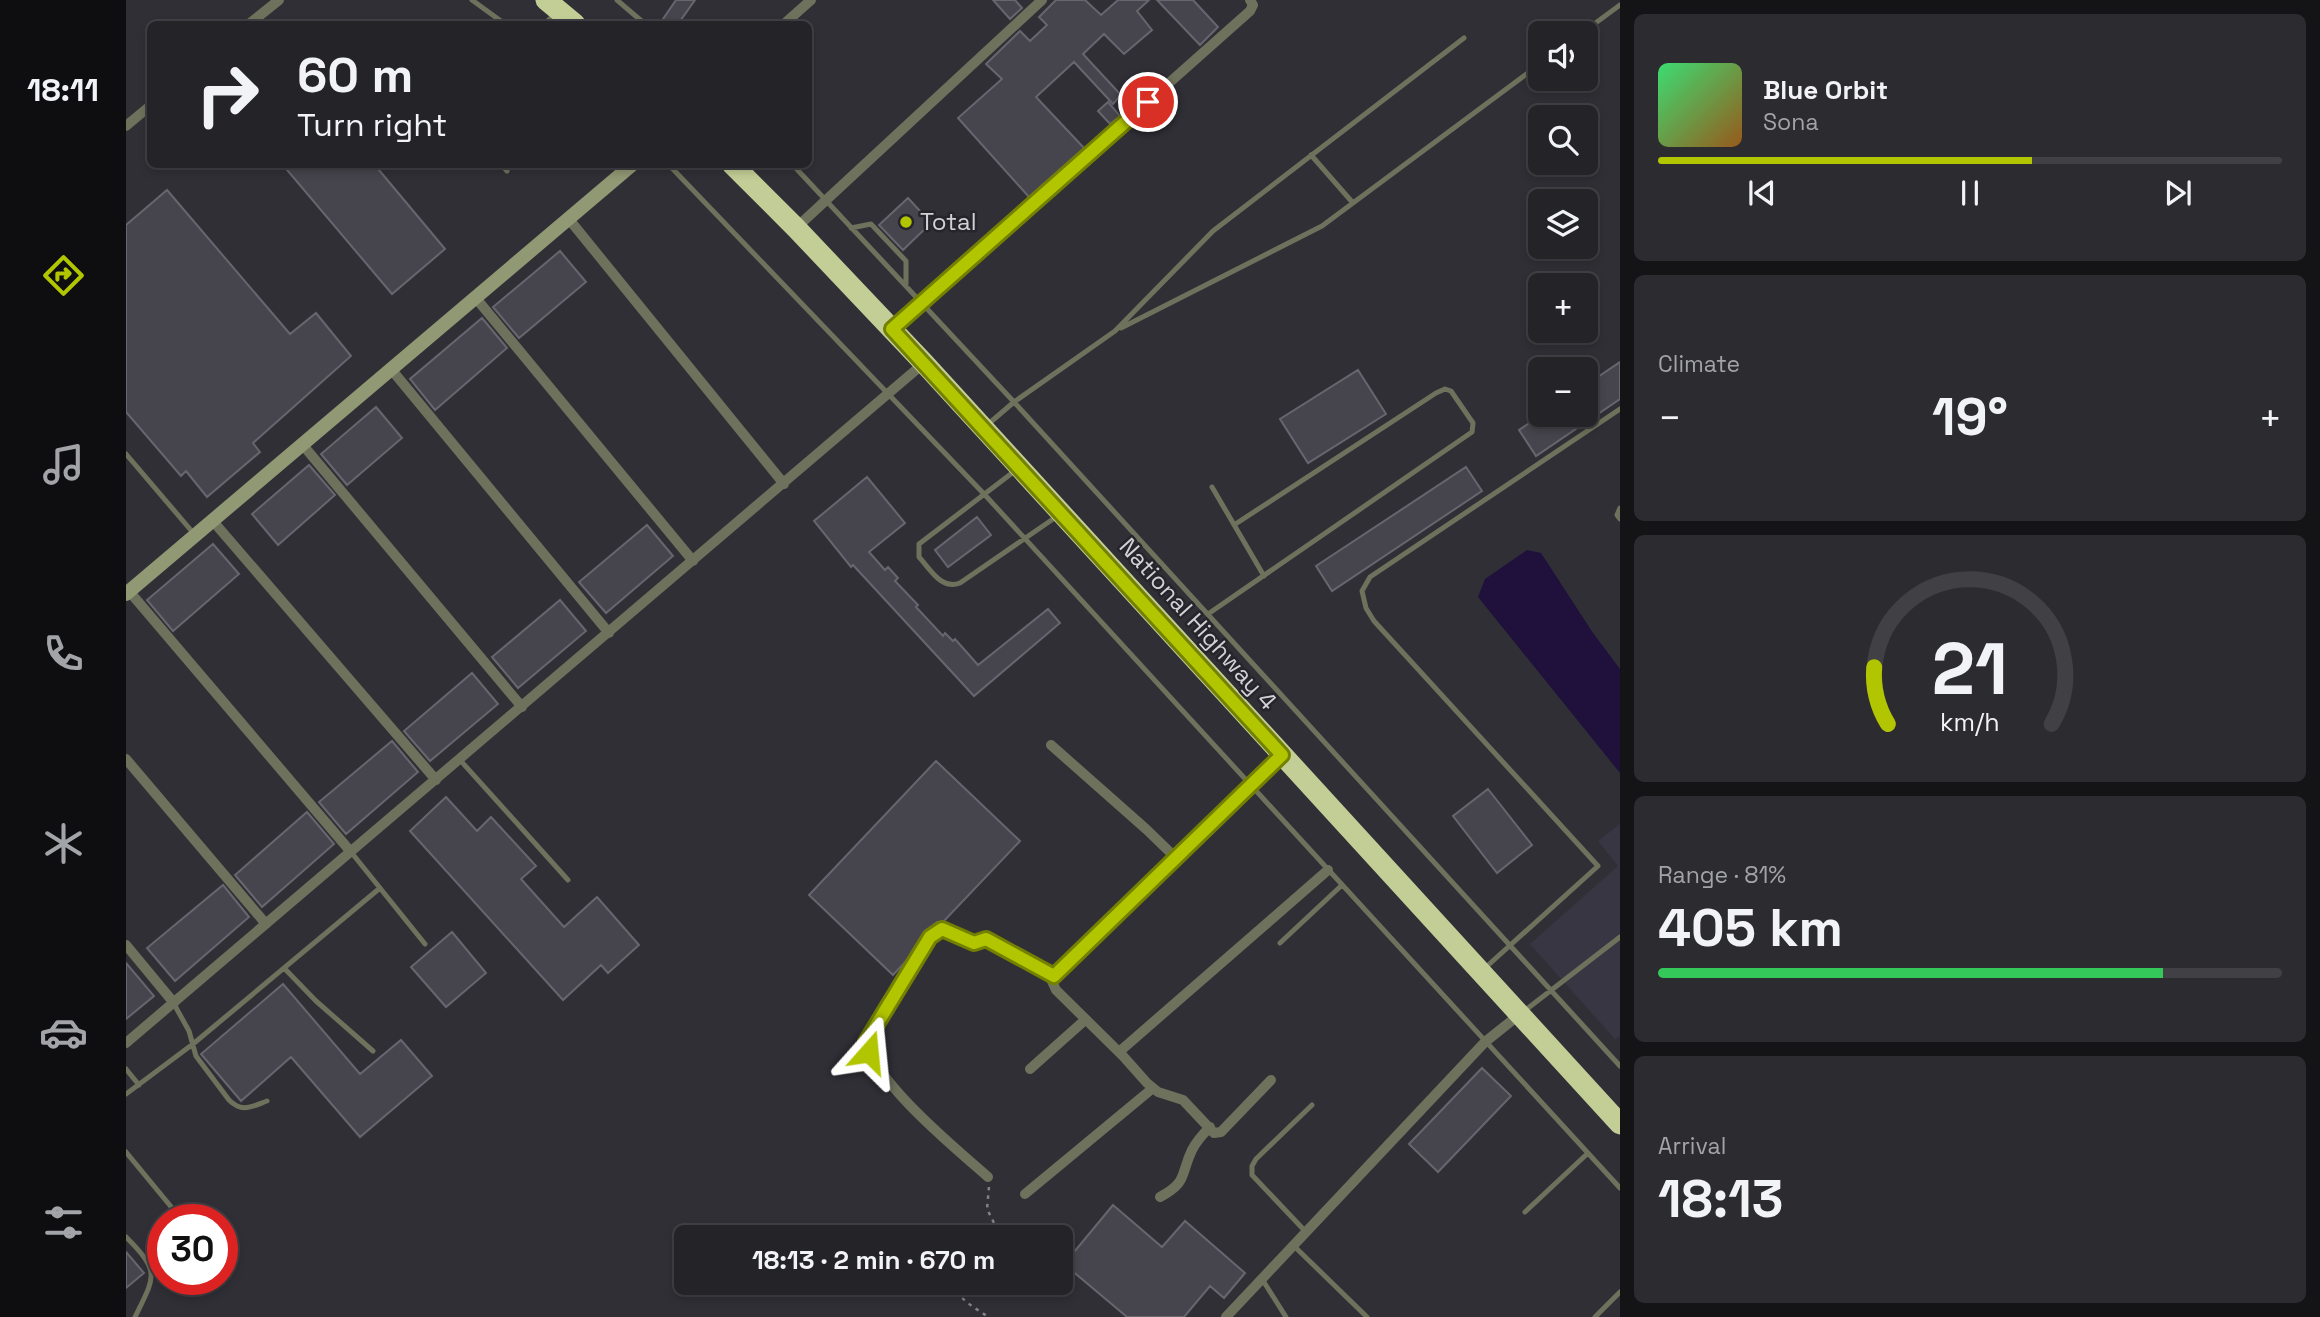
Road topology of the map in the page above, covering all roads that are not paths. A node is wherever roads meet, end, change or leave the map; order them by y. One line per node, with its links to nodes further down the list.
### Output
1 (279, 0): 9 (street)
2 (472, 0): 10 (lane)
3 (617, 0): 12 (lane)
4 (811, 0): 13 (street)
5 (1042, 0): 26 (street)
6 (1250, 0): 33 (street)
7 (1620, 5): 14 (lane)
8 (550, 12): 11 (highway)
9 (253, 21)
10 (501, 21)
11 (569, 21)
12 (642, 21)
13 (787, 21)
14 (1598, 21)
15 (1464, 37): 19 (lane)
16 (1528, 73): 27 (lane)
17 (147, 109): 18 (street)
18 (126, 127)
19 (1311, 155): 27 (lane); 35 (lane)
20 (505, 168): 25 (lane)
21 (628, 168): 28 (street)
22 (672, 168): 38 (lane)
23 (736, 168): 29 (highway, National Highway 4)
24 (797, 168): 26 (lane)
25 (507, 171)
26 (826, 199): 29 (street); 30 (lane)
27 (1353, 203): 35 (lane)
28 (568, 218): 32 (street); 45 (street)
29 (796, 228): 34 (highway, National Highway 4)
30 (851, 228): 31 (lane); 31 (lane)
31 (906, 285): 33 (lane)
32 (475, 297): 37 (street); 55 (street)
33 (923, 303): 34 (street); 39 (lane)
34 (892, 329): 36 (highway, National Highway 4)
35 (1115, 331): 39 (lane)
36 (924, 363): 38 (street); 41 (highway, National Highway 4)
37 (391, 369): 42 (street); 59 (street)
38 (887, 395): 45 (street); 47 (lane)
39 (1014, 402): 41 (lane); 58 (lane)
40 (1620, 409): 78 (lane)
41 (984, 428): 44 (highway, National Highway 4)
42 (302, 444): 51 (street); 60 (street)
43 (126, 454): 53 (lane)
44 (1019, 467): 47 (lane); 49 (highway, National Highway 4)
45 (785, 484): 55 (street)
46 (1212, 487): 52 (lane)
47 (985, 495): 54 (lane); 54 (lane)
48 (1620, 509): 50 (lane)
49 (1062, 513): 54 (lane); 62 (highway, National Highway 4)
50 (1620, 519)
51 (212, 520): 53 (street); 65 (street)
52 (1234, 525): 56 (lane); 56 (lane)
53 (195, 535): 57 (street)
54 (1025, 540): 66 (lane)
55 (693, 561): 59 (street)
56 (1264, 576): 58 (lane)
57 (127, 593): 67 (street)
58 (1208, 614): 78 (lane)
59 (609, 633): 60 (street)
60 (522, 707): 64 (street)
61 (1051, 745): 68 (street)
62 (1282, 755): 66 (street); 80 (highway, National Highway 4)
63 (126, 760): 73 (street)
64 (460, 761): 65 (street); 70 (lane)
65 (436, 780): 67 (street)
66 (1251, 786): 68 (street); 69 (lane)
67 (351, 852): 72 (lane); 73 (street)
68 (1175, 858): 81 (street)
69 (1328, 870): 71 (lane); 90 (street)
70 (568, 880)
71 (1342, 885): 75 (lane); 86 (lane)
72 (380, 888): 76 (lane); 79 (lane)
73 (266, 925): 83 (street)
74 (1620, 937): 82 (lane)
75 (1280, 943)
76 (425, 944)
77 (126, 945): 83 (street)
78 (1510, 946): 80 (lane); 82 (lane)
79 (285, 969): 88 (lane); 89 (lane)
80 (1480, 972): 84 (highway, National Highway 4)
81 (1054, 976): 85 (street); 104 (street)
82 (1552, 991): 84 (lane); 91 (lane)
83 (174, 1003): 87 (street); 88 (lane)
84 (1520, 1014): 86 (street); 100 (highway, National Highway 4)
85 (1085, 1020): 90 (street); 93 (street)
86 (1485, 1042): 103 (lane); 110 (street)
87 (126, 1043)
88 (193, 1044): 95 (lane); 98 (lane)
89 (373, 1051)
90 (1119, 1052): 96 (street)
91 (1620, 1066)
92 (126, 1069): 95 (lane)
93 (1030, 1069)
94 (1271, 1080): 101 (street)
95 (139, 1085): 97 (lane)
96 (1153, 1088): 101 (street); 106 (street)
97 (126, 1094)
98 (267, 1101)
99 (1312, 1105): 110 (lane)
100 (1620, 1124)
101 (1210, 1127): 107 (street)
102 (126, 1152): 108 (lane)
103 (1588, 1153): 105 (lane); 109 (lane)
104 (988, 1177)
105 (1620, 1188)
106 (1025, 1194)
107 (1160, 1197)
108 (169, 1204)
109 (1525, 1212)
110 (1306, 1232): 112 (street)
111 (126, 1237): 115 (lane)
112 (1293, 1246): 113 (street); 118 (lane)
113 (1262, 1279): 116 (street); 117 (lane)
114 (1620, 1292): 119 (lane)
115 (135, 1317)
116 (1226, 1317)
117 (1286, 1317)
118 (1367, 1317)
119 (1595, 1317)

